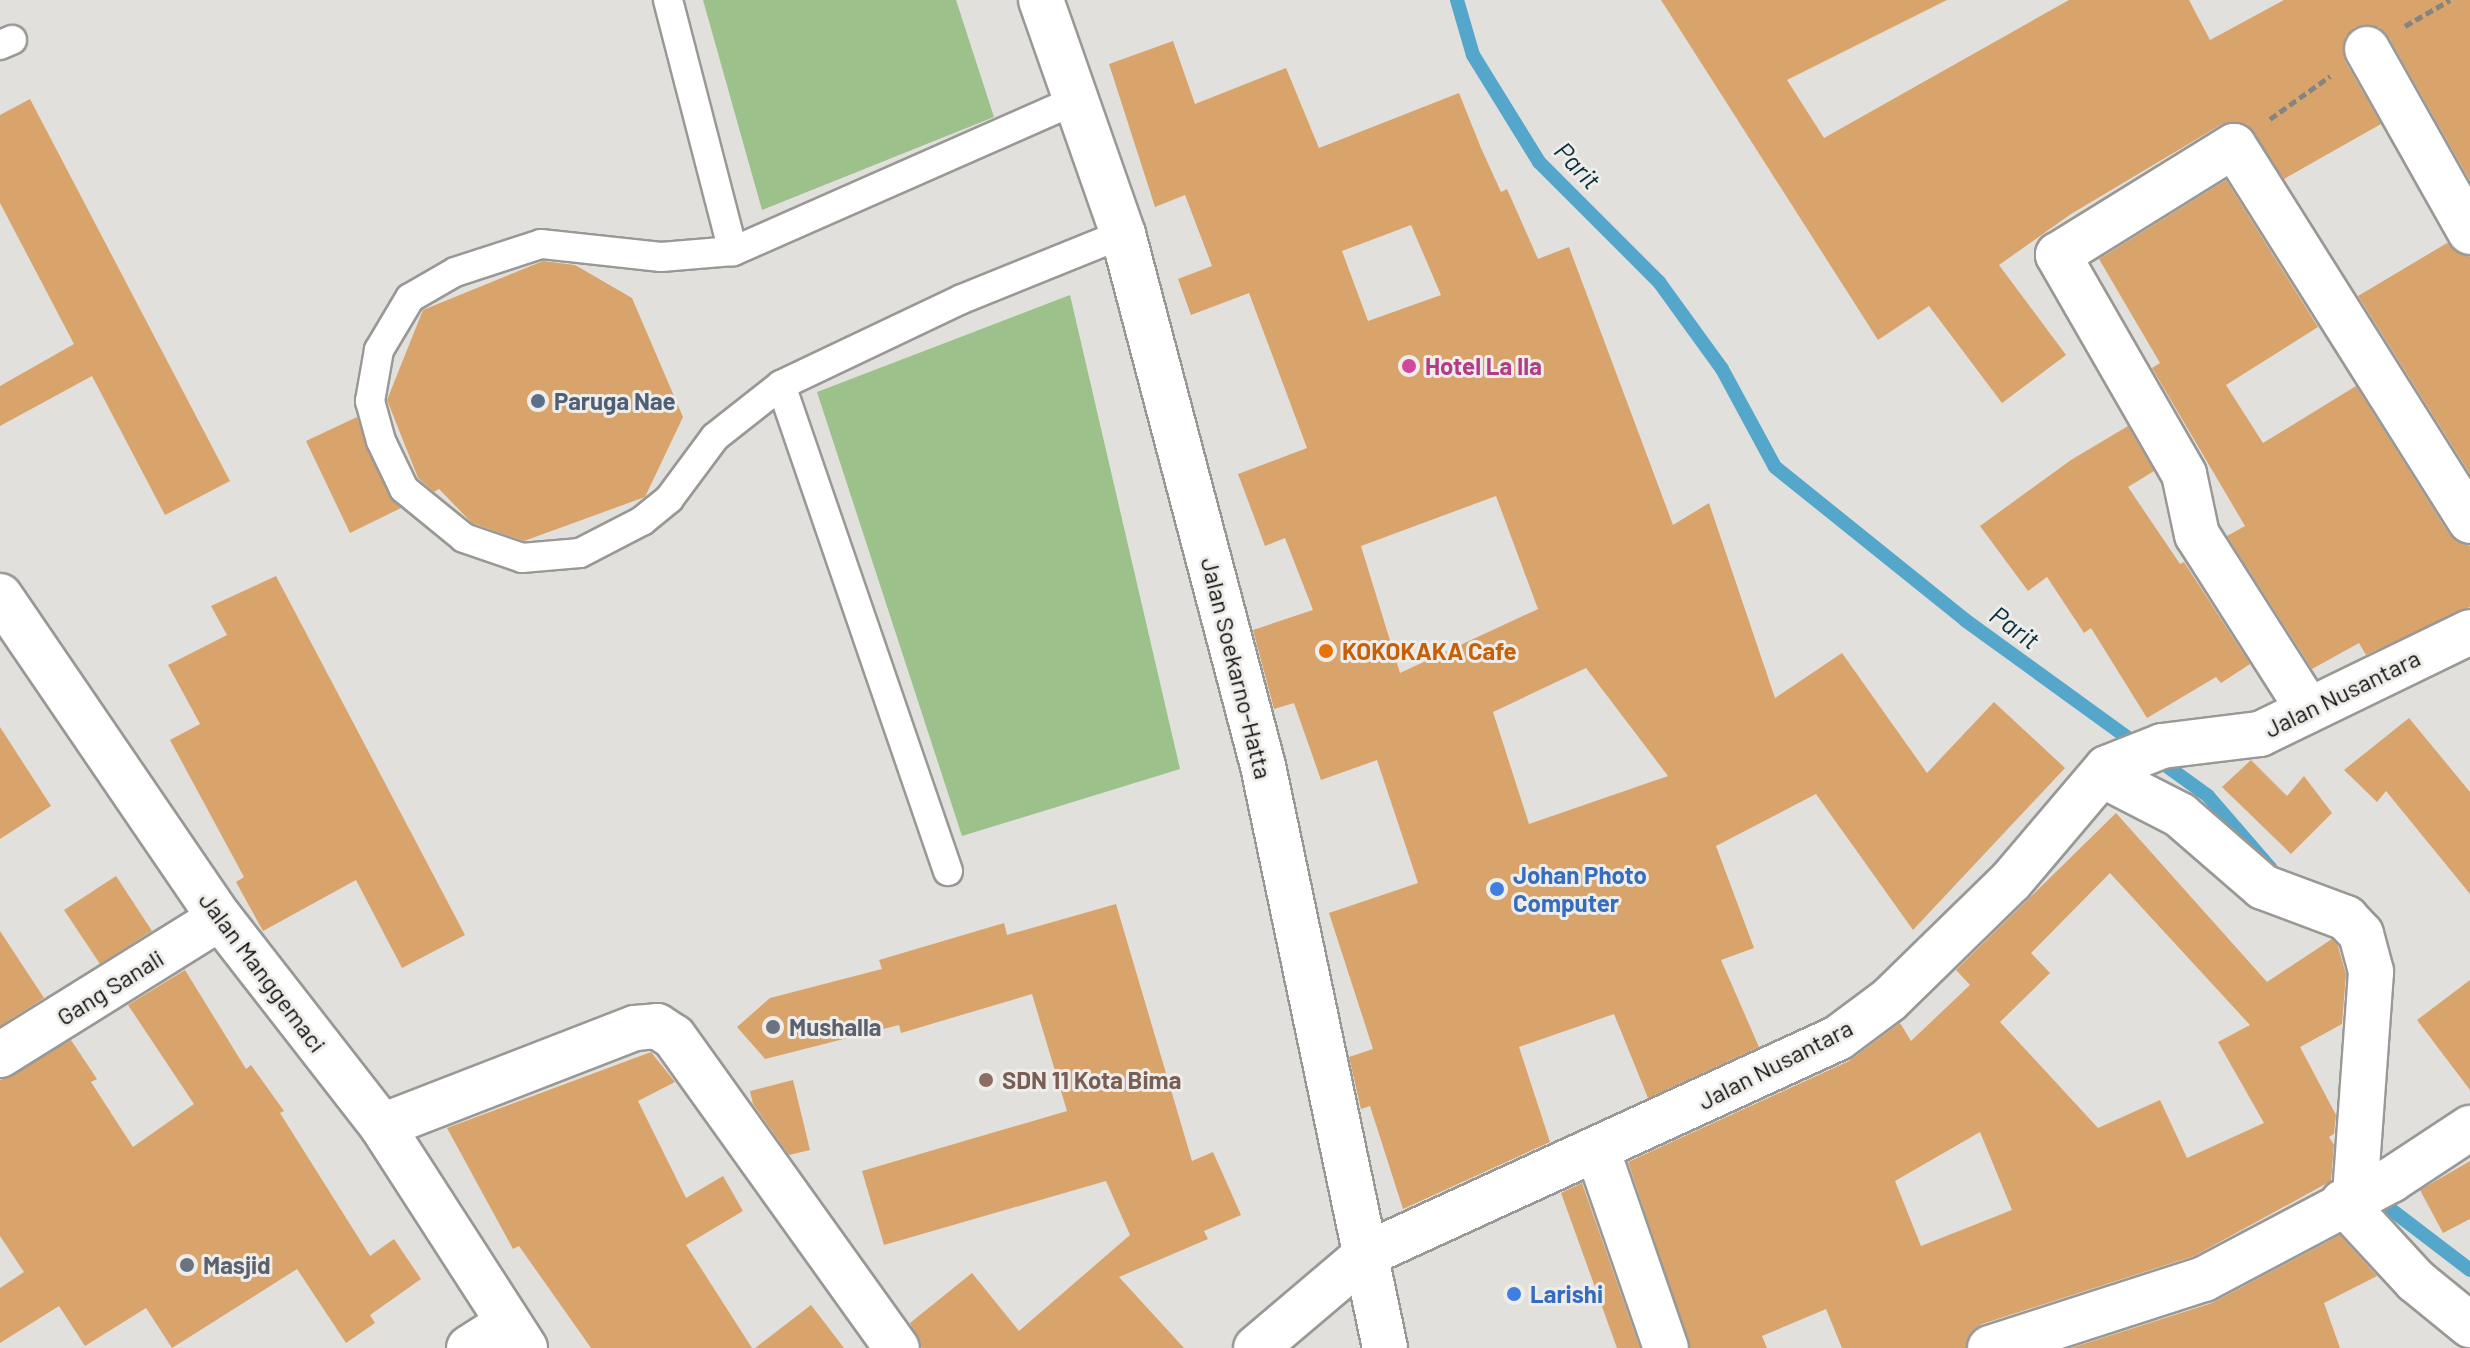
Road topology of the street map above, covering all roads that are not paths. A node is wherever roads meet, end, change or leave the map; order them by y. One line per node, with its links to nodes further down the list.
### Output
1 (668, 0): 7 (lane)
2 (1041, 0): 4 (main road, Jalan Soekarno-Hatta)
3 (2367, 49): 5 (main road)
4 (1076, 100): 6 (main road, Jalan Soekarno-Hatta); 7 (lane)
5 (2470, 232)
6 (1123, 234): 8 (lane); 21 (main road, Jalan Soekarno-Hatta)
7 (733, 251): 8 (lane)
8 (781, 385): 14 (lane)
9 (2470, 521): 12 (main road)
10 (0, 596): 15 (main road, Jalan Manggemaci)
11 (2470, 632): 12 (main road, Jalan Nusantara)
12 (2308, 709): 13 (main road, Jalan Nusantara)
13 (2104, 772): 19 (main road, Jalan Nusantara); 20 (main road)
14 (948, 871)
15 (220, 918): 16 (main road, Gang Sanali); 17 (main road, Jalan Manggemaci)
16 (0, 1055)
17 (382, 1126): 23 (main road, Jalan Manggemaci); 26 (main road)
18 (2470, 1128): 20 (main road)
19 (1597, 1149): 21 (main road, Jalan Nusantara); 29 (main road)
20 (2362, 1193): 22 (main road); 24 (main road)
21 (1367, 1254): 27 (main road, Jalan Nusantara); 28 (main road, Jalan Soekarno-Hatta)
22 (2470, 1325)
23 (516, 1335): 25 (main road)
24 (2057, 1338): 30 (main road)
25 (469, 1348)
26 (897, 1348)
27 (1256, 1348)
28 (1385, 1348)
29 (1666, 1348)
30 (1990, 1348)

